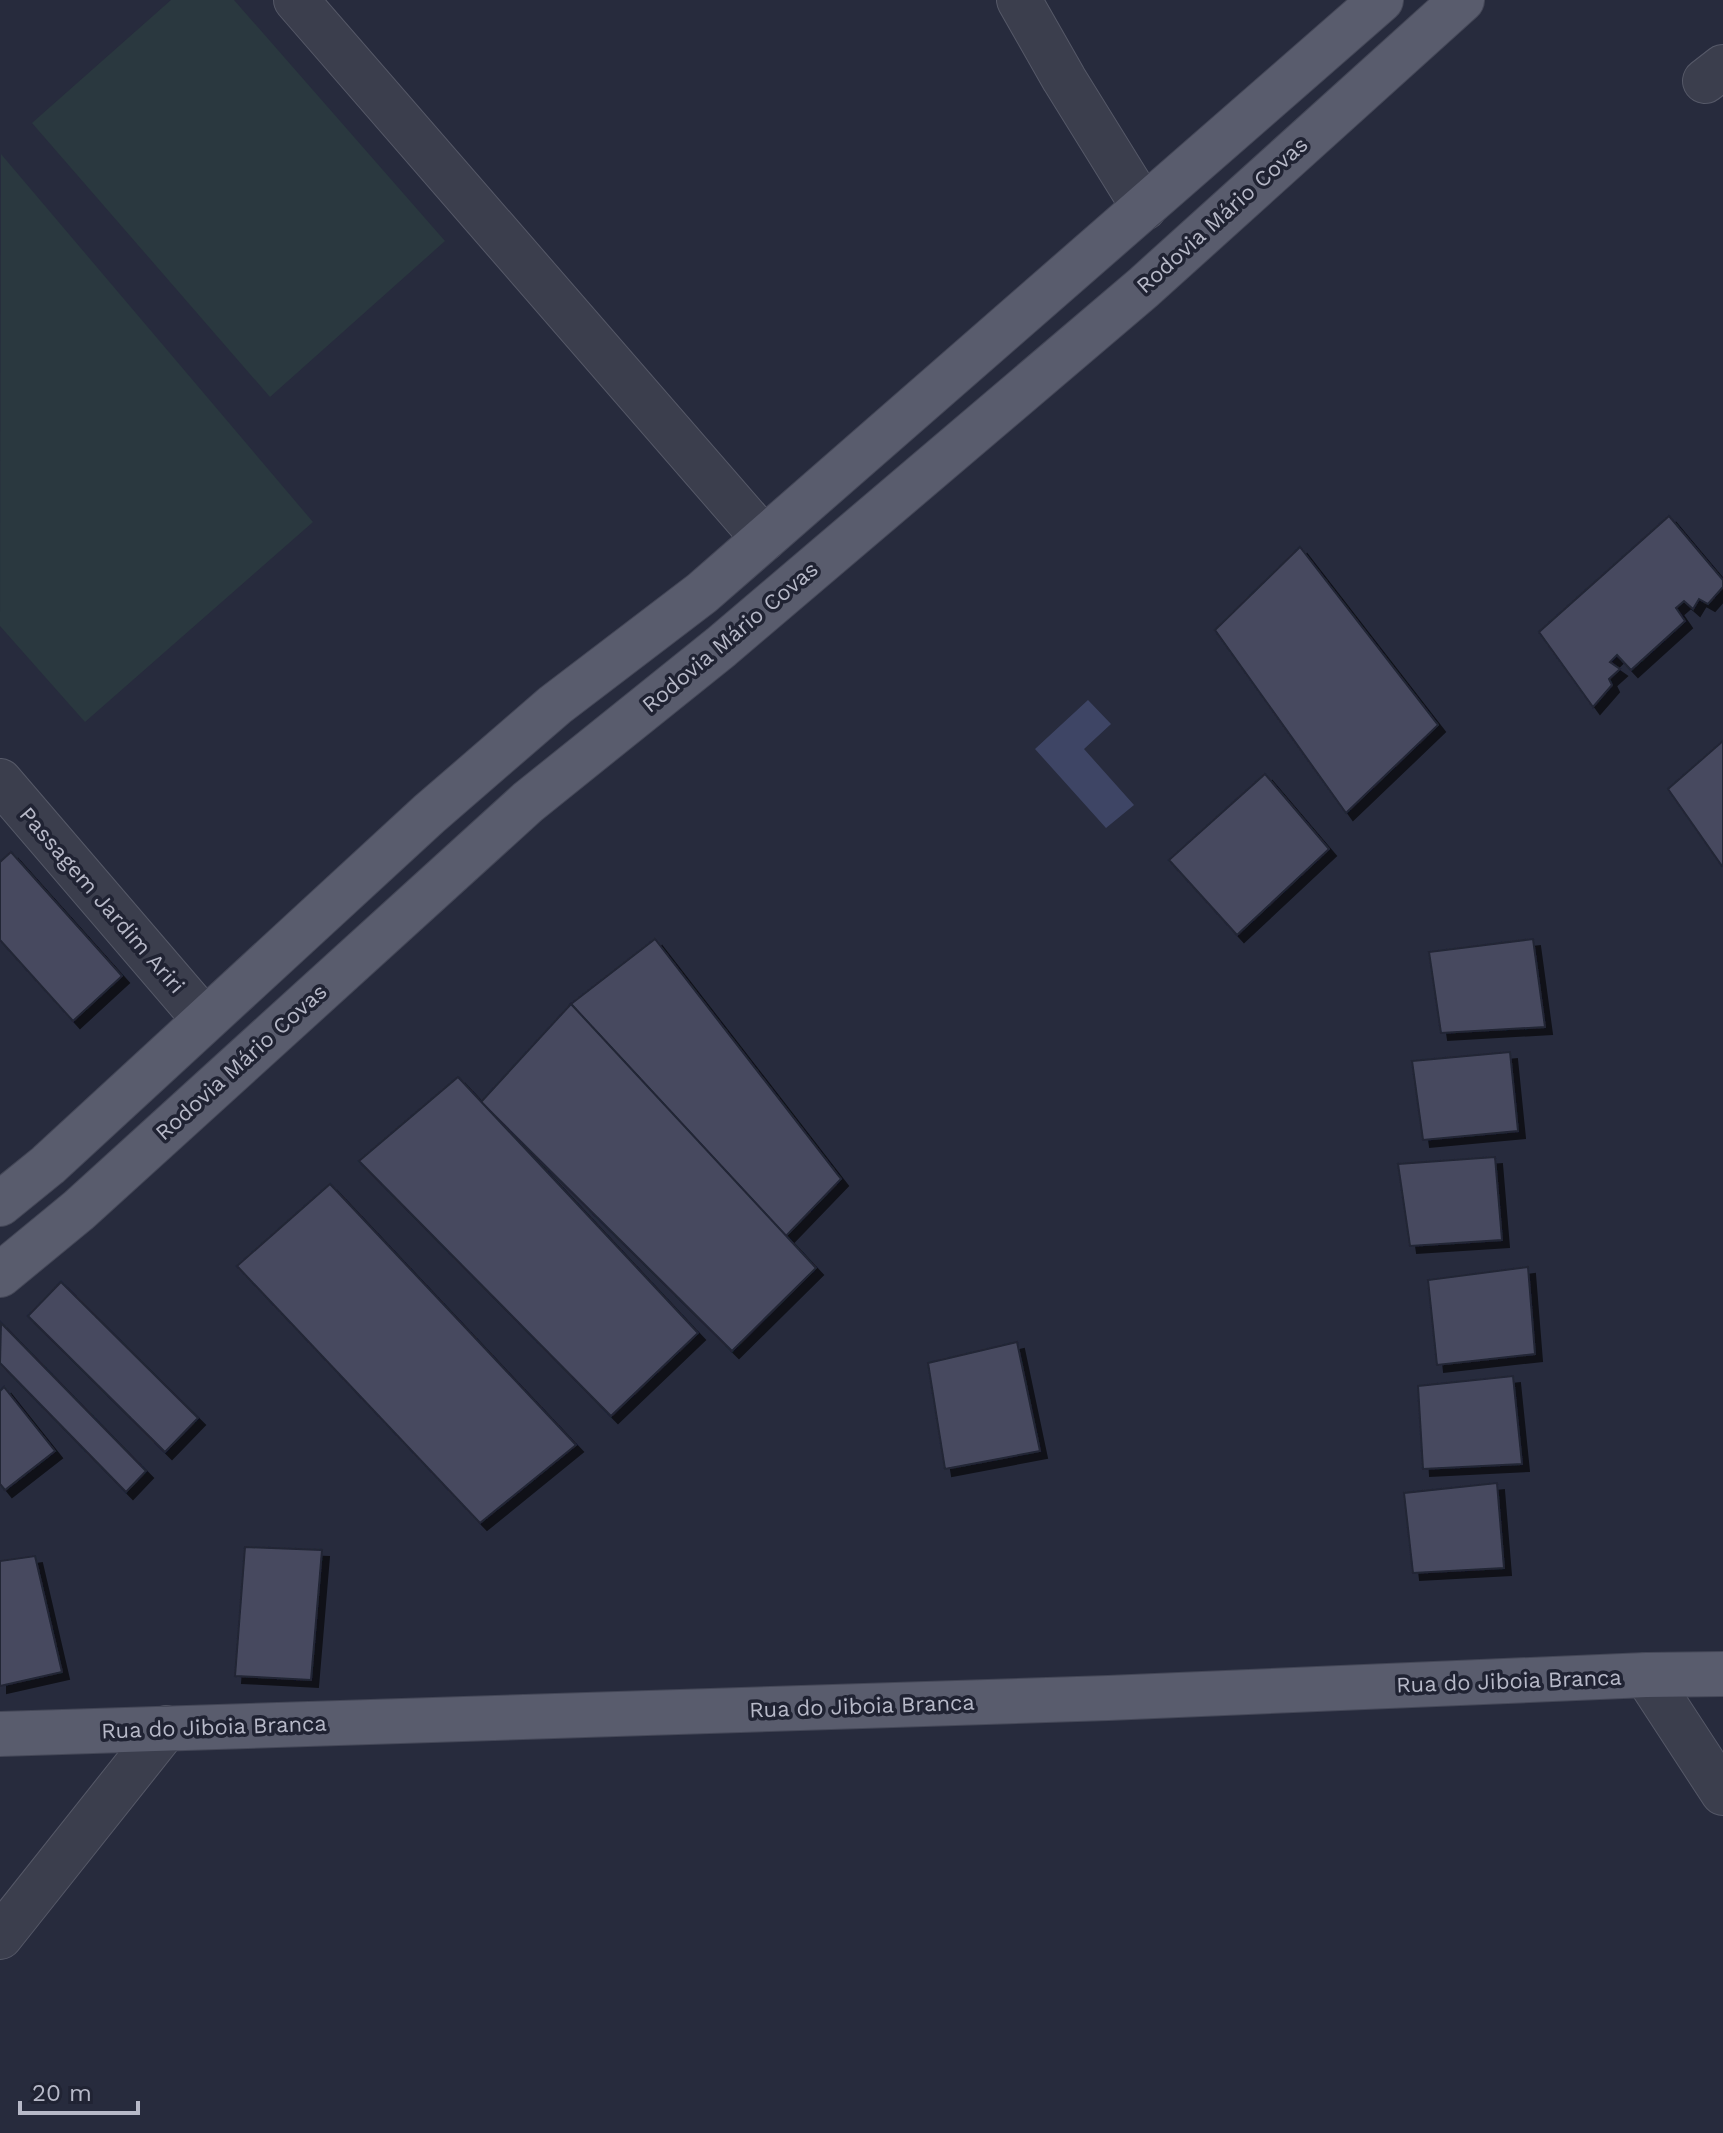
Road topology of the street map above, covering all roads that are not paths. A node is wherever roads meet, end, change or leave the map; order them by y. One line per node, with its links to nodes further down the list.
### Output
1 (296, 0): 6 (street)
2 (1019, 0): 5 (street)
3 (1381, 0): 5 (main road)
4 (1462, 0): 10 (main road, Rodovia Mário Covas)
5 (1144, 208): 6 (main road)
6 (764, 539): 8 (main road)
7 (0, 781): 8 (street, Passagem Jardim Ariri)
8 (204, 1019): 9 (main road)
9 (0, 1204)
10 (0, 1275)
11 (1723, 1674): 12 (main road, Rua do Jiboia Branca)
12 (1646, 1675): 13 (main road, Rua do Jiboia Branca); 15 (street)
13 (166, 1728): 14 (main road, Rua do Jiboia Branca); 16 (street)
14 (0, 1734)
15 (1723, 1793)
16 (0, 1937)

